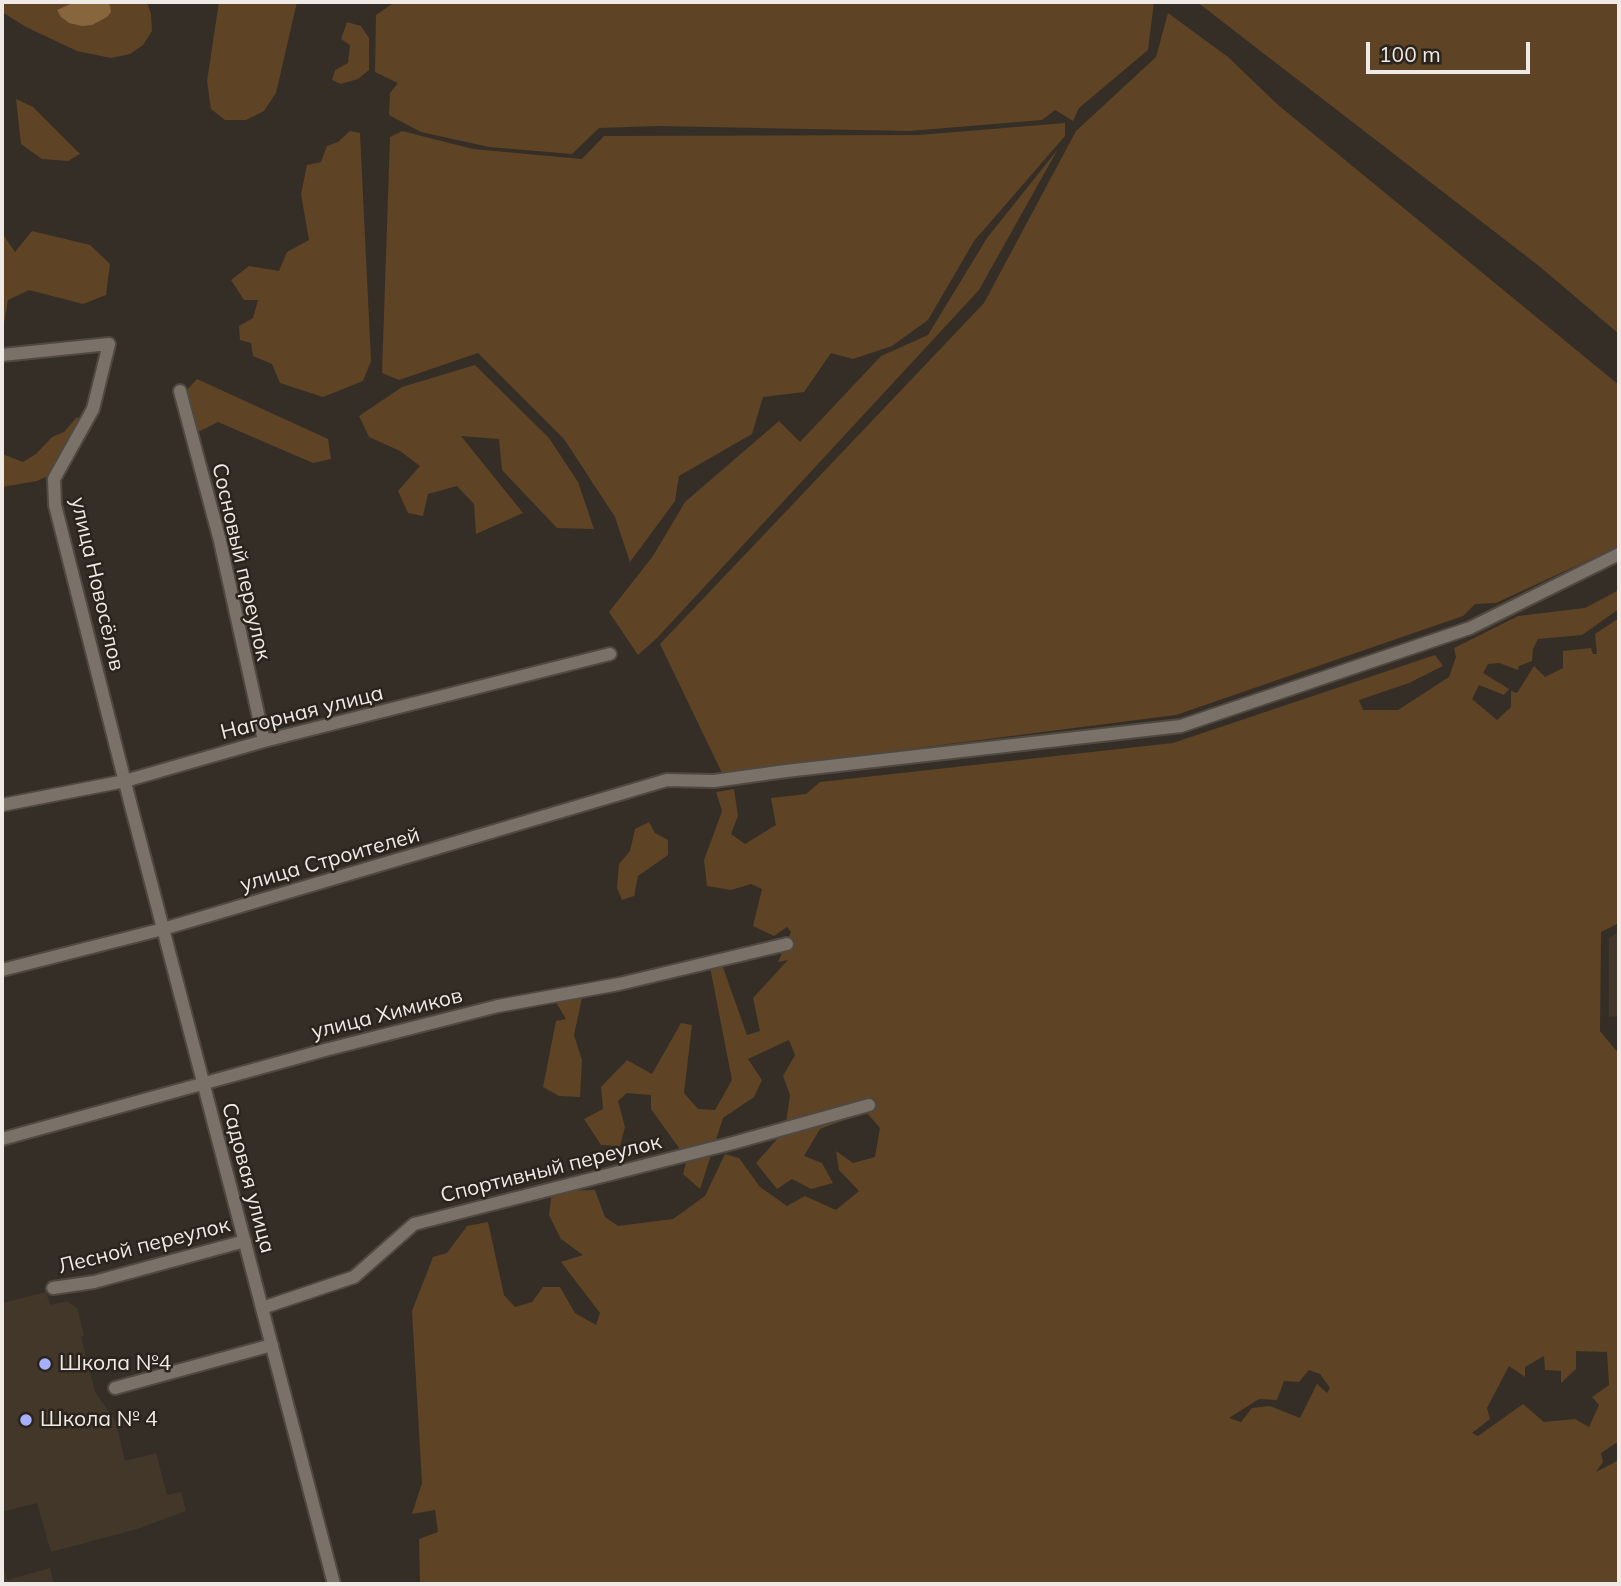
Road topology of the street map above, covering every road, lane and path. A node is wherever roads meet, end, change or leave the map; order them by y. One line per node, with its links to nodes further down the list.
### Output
1 (2, 355): 6 (street, улица Новосёлов)
2 (180, 391): 5 (street, Сосновый переулок)
3 (1619, 555): 8 (street, улица Строителей)
4 (610, 654): 5 (street, Нагорная улица)
5 (264, 741): 6 (street, Нагорная улица)
6 (125, 781): 7 (street, Нагорная улица); 8 (street, Садовая улица)
7 (2, 805)
8 (163, 929): 10 (street, улица Строителей); 11 (street, Садовая улица)
9 (787, 944): 11 (street, улица Химиков)
10 (2, 970)
11 (204, 1084): 13 (street, улица Химиков); 14 (street, Садовая улица)
12 (869, 1105): 16 (street, Спортивный переулок)
13 (2, 1139)
14 (244, 1241): 15 (street, Лесной переулок); 16 (street, Садовая улица)
15 (52, 1288)
16 (262, 1308): 17 (street, Садовая улица)
17 (272, 1345): 18 (street); 19 (street, Садовая улица)
18 (115, 1388)
19 (334, 1584)

